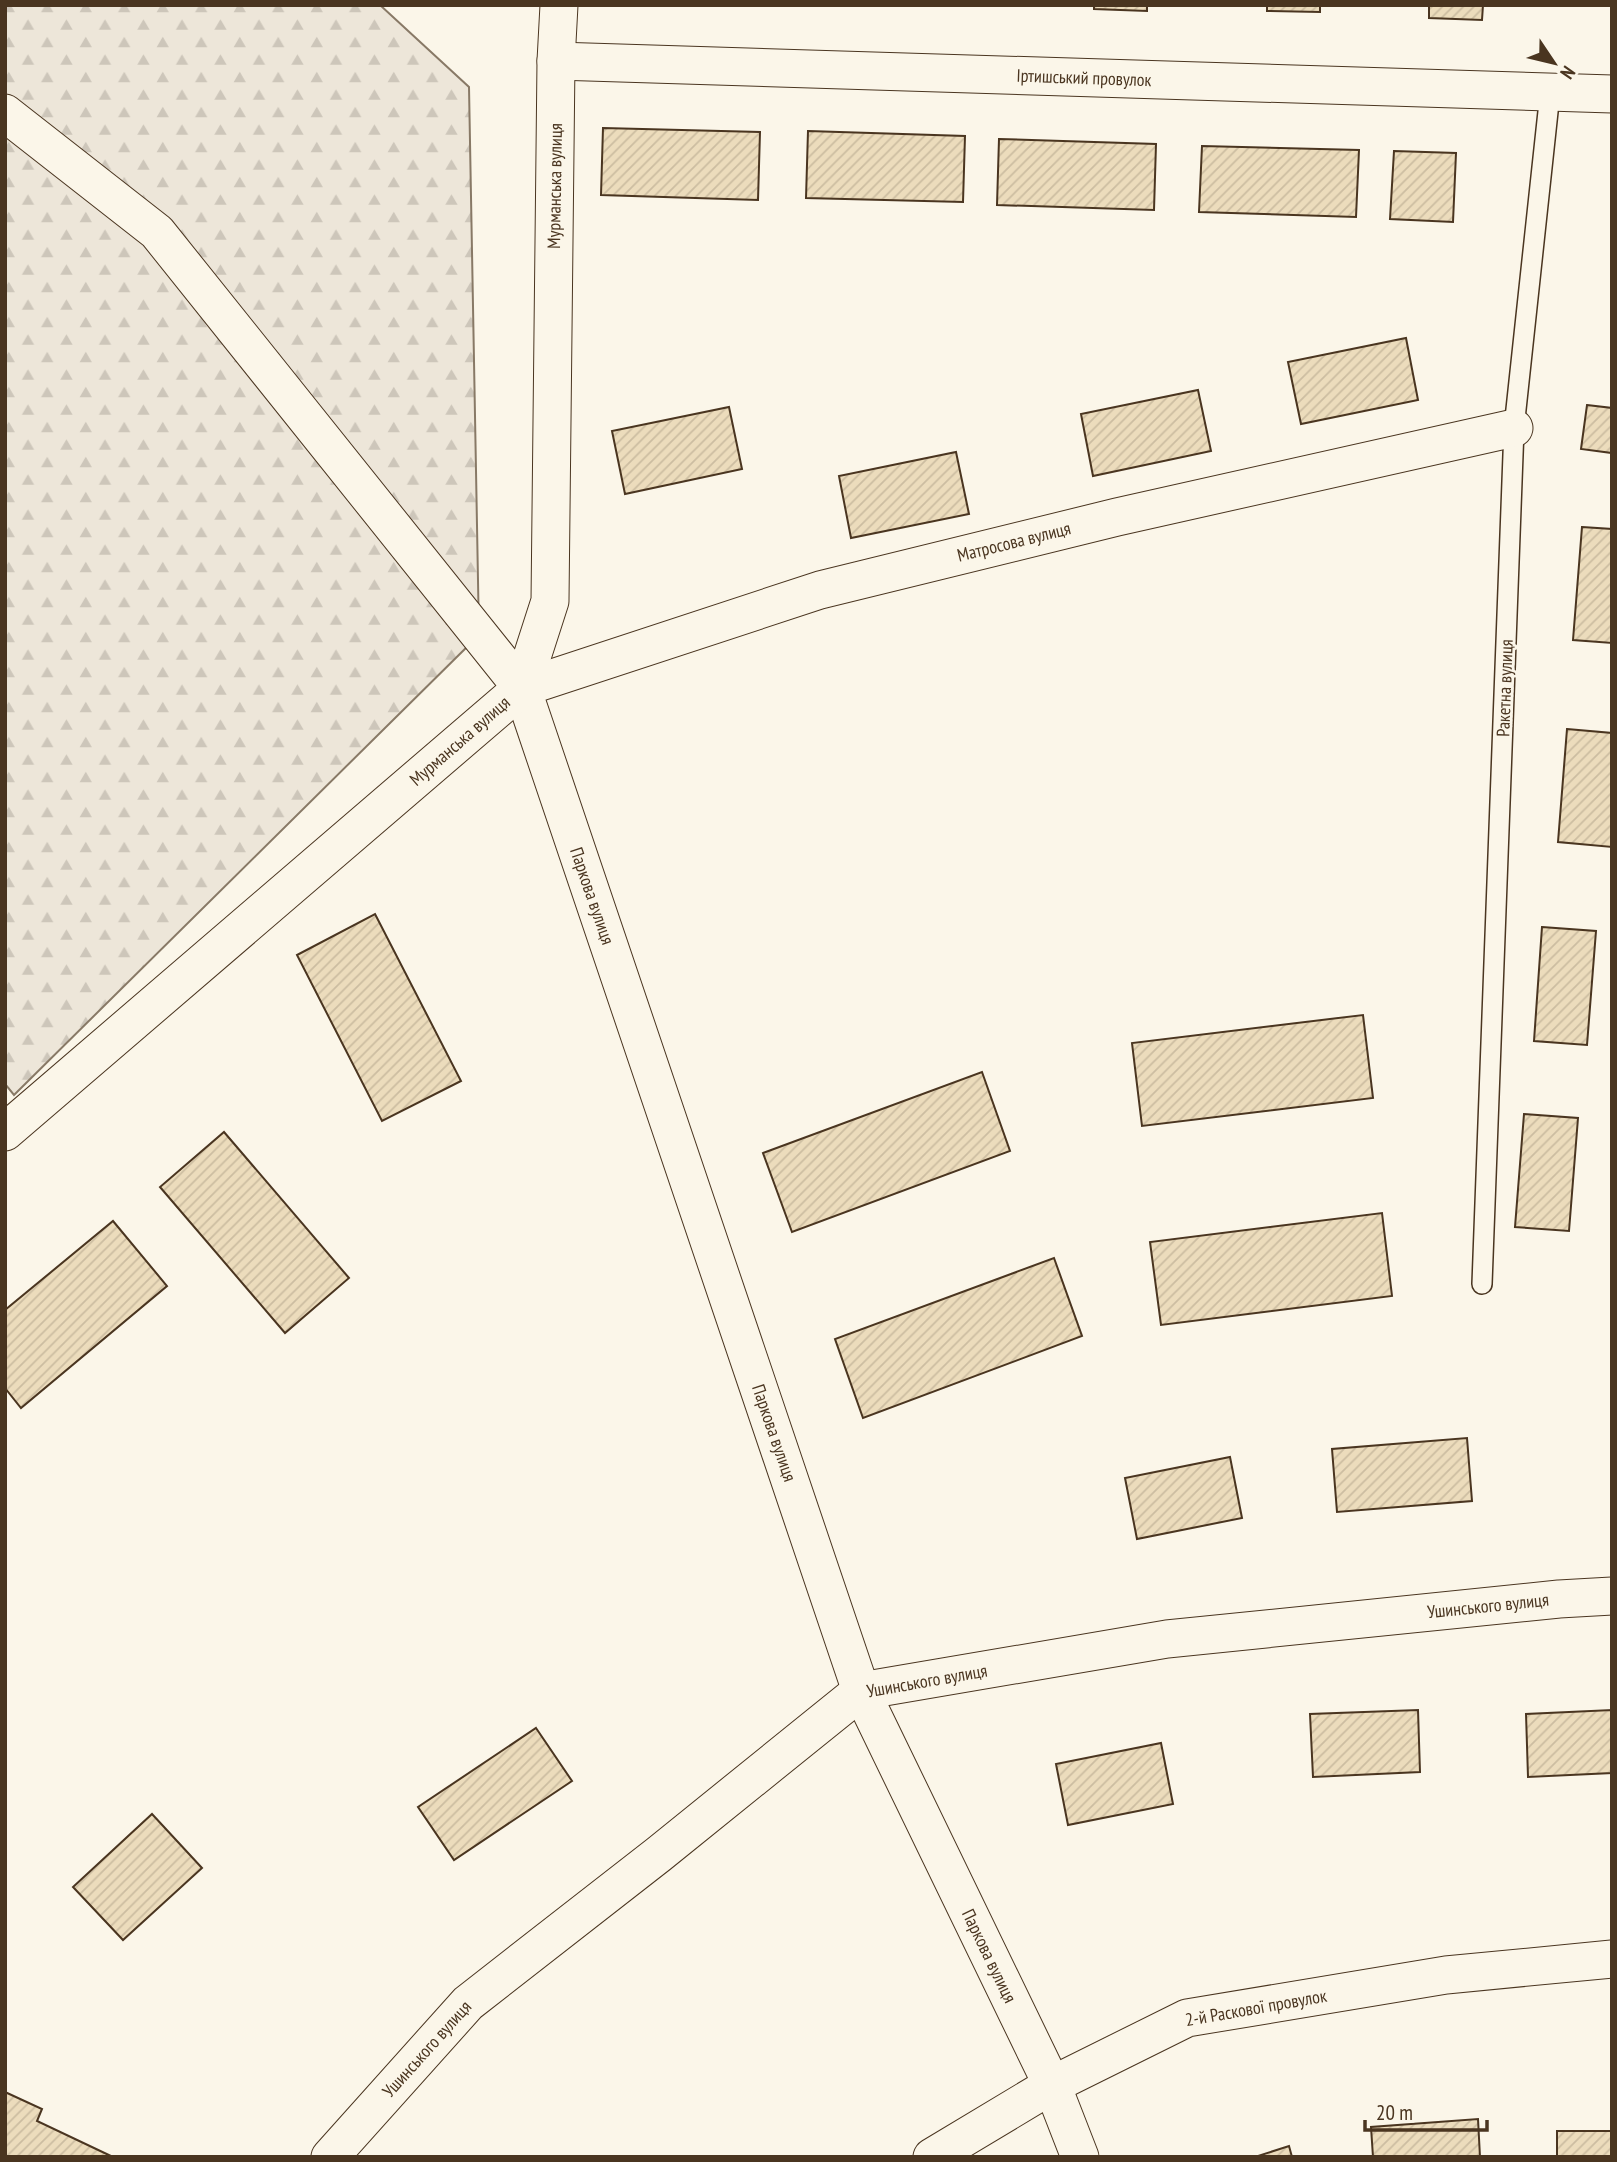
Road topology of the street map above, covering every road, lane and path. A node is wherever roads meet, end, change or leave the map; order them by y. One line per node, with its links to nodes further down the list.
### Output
1 (559, 5): 2 (street, Мурманська вулиця)
2 (556, 61): 3 (street, Іртишський провулок); 7 (street, Мурманська вулиця)
3 (1550, 93): 4 (street, Іртишський провулок); 6 (lane, Ракетна вулиця)
4 (1612, 94)
5 (5, 113): 7 (street)
6 (1514, 428): 7 (street, Матросова вулиця); 9 (lane, Ракетна вулиця)
7 (522, 688): 8 (street, Мурманська вулиця); 11 (street, Паркова вулиця)
8 (5, 1132)
9 (1482, 1284)
10 (1612, 1596): 11 (street, Ушинського вулиця)
11 (861, 1691): 13 (street, Паркова вулиця); 14 (street, Ушинського вулиця)
12 (1612, 1959): 13 (street, 2-й Раскової провулок)
13 (1052, 2085): 15 (street, 2-й Раскової провулок); 16 (street, Паркова вулиця)
14 (330, 2157)
15 (932, 2157)
16 (1080, 2157)

